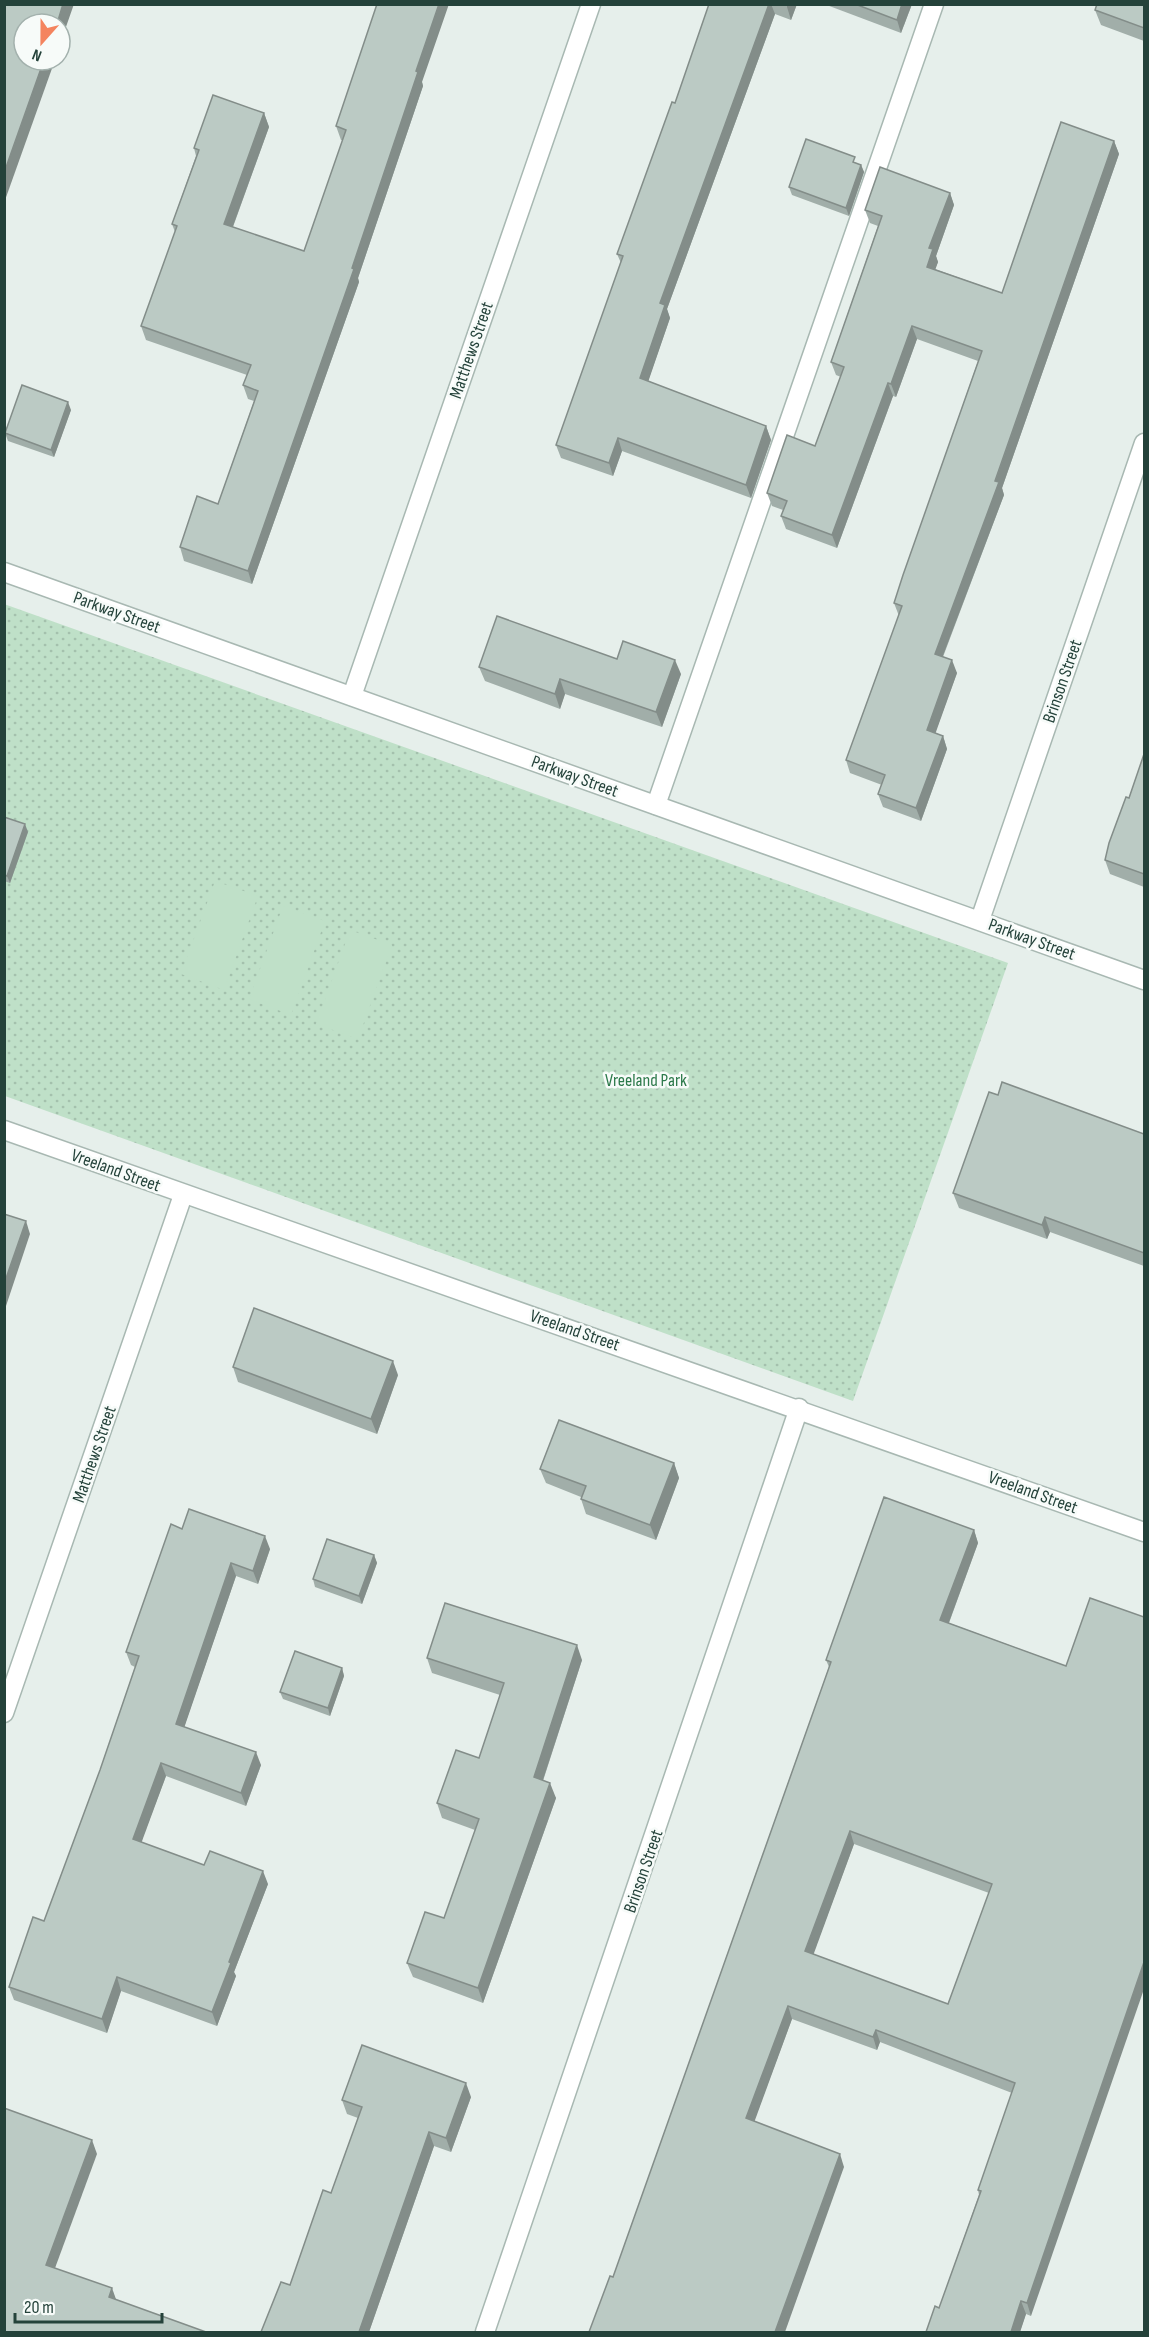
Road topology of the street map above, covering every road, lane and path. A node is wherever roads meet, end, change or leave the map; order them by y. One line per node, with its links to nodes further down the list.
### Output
1 (591, 4): 5 (street, Matthews Street)
2 (934, 4): 6 (street)
3 (1144, 442): 7 (street, Brinson Street)
4 (4, 572): 5 (street, Parkway Street)
5 (352, 696): 6 (street, Parkway Street)
6 (656, 805): 7 (street, Parkway Street)
7 (980, 920): 8 (street, Parkway Street)
8 (1144, 980)
9 (4, 1130): 10 (street, Vreeland Street)
10 (183, 1195): 11 (street, Vreeland Street); 13 (street, Matthews Street)
11 (799, 1408): 12 (street, Vreeland Street); 14 (street, Brinson Street)
12 (1144, 1532)
13 (4, 1713)
14 (484, 2332)

